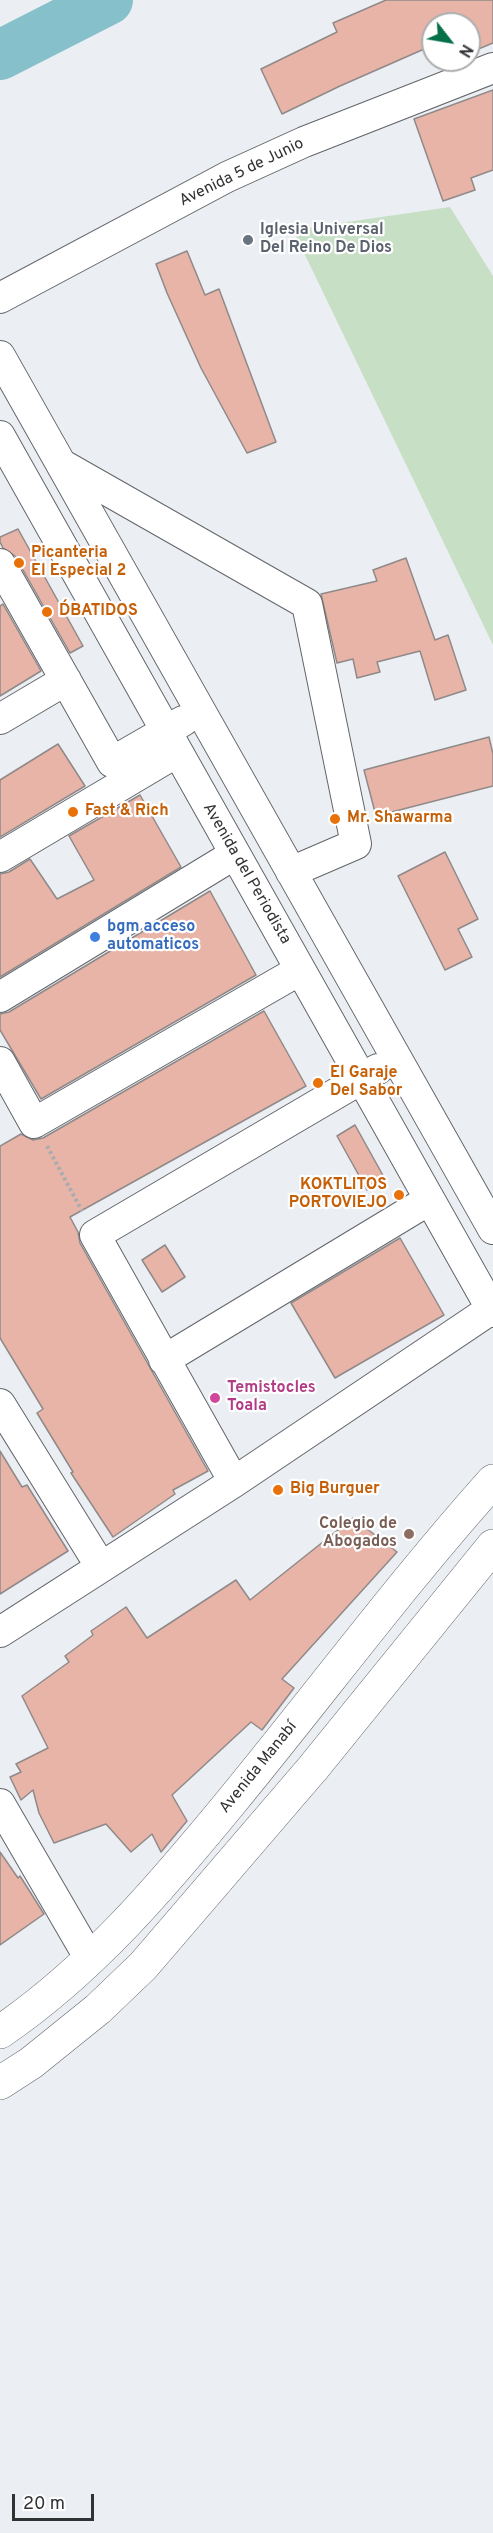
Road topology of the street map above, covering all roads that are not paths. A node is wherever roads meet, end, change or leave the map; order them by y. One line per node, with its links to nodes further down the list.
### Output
1 (493, 68): 2 (street, Avenida 5 de Junio)
2 (0, 298)
3 (0, 356): 4 (street)
4 (58, 460): 5 (street); 8 (street); 13 (street)
5 (6, 461): 10 (street, Avenida del Periodista)
6 (3, 577): 7 (street)
7 (66, 680): 9 (street); 10 (street)
8 (200, 711): 10 (street); 13 (street)
9 (0, 719)
10 (171, 742): 11 (street, Avenida del Periodista); 12 (street)
11 (235, 854): 14 (street, Avenida del Periodista); 15 (street)
12 (0, 856)
13 (291, 872): 16 (street)
14 (300, 970): 17 (street); 18 (street, Avenida del Periodista)
15 (0, 997)
16 (397, 1058): 18 (street); 20 (street)
17 (0, 1062)
18 (362, 1079): 19 (street, Avenida del Periodista); 22 (street)
19 (429, 1200): 21 (street, Avenida del Periodista); 22 (street)
20 (493, 1229)
21 (493, 1310): 25 (street)
22 (164, 1360): 25 (street)
23 (0, 1404): 27 (street)
24 (493, 1481): 30 (main road, Avenida Manabí)
25 (234, 1482): 27 (street)
26 (493, 1546): 32 (main road)
27 (101, 1567): 28 (street)
28 (0, 1632)
29 (0, 1804): 30 (street)
30 (90, 1959): 31 (main road, Avenida Manabí)
31 (0, 2032)
32 (0, 2083)

